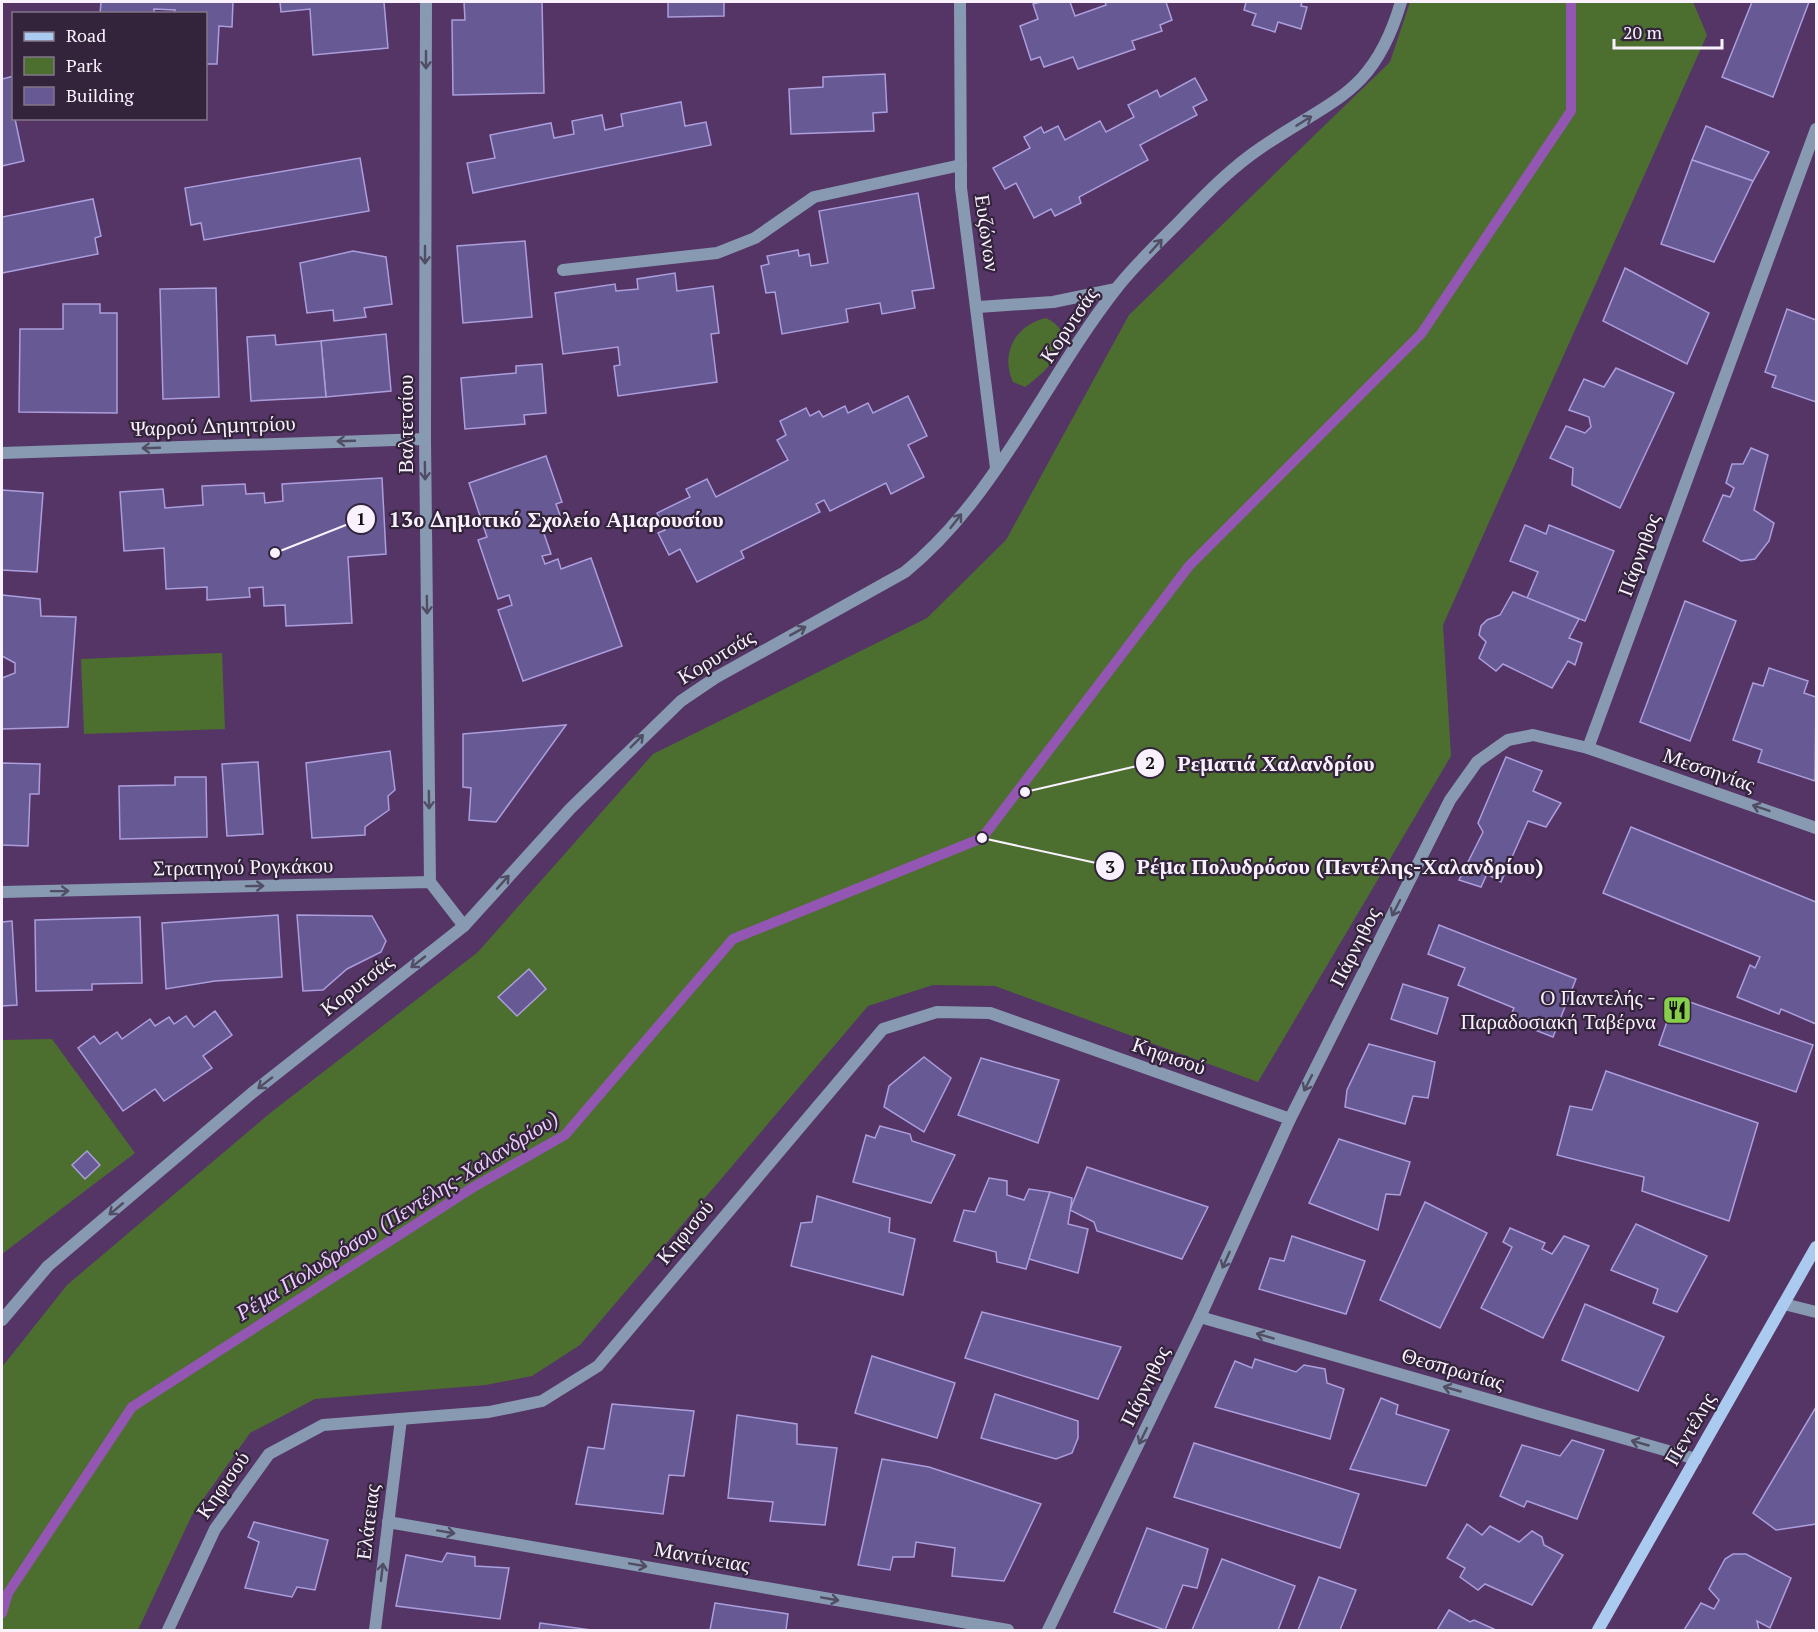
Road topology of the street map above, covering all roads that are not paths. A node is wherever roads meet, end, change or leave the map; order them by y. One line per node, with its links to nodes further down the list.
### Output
1 (426, 2): 9 (street, Βαλτετσίου, one-way to 9)
2 (960, 2): 5 (street, Ευζώνων)
3 (1401, 2): 7 (street, Κορυτσάς, one-way to 3)
4 (1816, 129): 12 (street, Πάρνηθος)
5 (961, 165): 6 (street); 8 (street, Ευζώνων)
6 (563, 270)
7 (1116, 289): 8 (street); 11 (street, Κορυτσάς)
8 (978, 307): 11 (street, Ευζώνων)
9 (425, 439): 10 (street, Ψαρρού Δημητρίου, one-way to 10); 14 (street, Βαλτετσίου, one-way to 14)
10 (2, 453)
11 (996, 468): 16 (street, Κορυτσάς, one-way to 11)
12 (1588, 748): 13 (street, Μεσσηνίας, one-way to 12); 17 (street, Πάρνηθος, one-way to 17)
13 (1816, 828)
14 (430, 882): 15 (street, Στρατηγού Ρογκάκου, one-way to 14); 16 (street)
15 (2, 892)
16 (464, 926): 22 (street, Κορυτσάς, one-way to 22)
17 (1290, 1119): 21 (street, Πάρνηθος, one-way to 21); 23 (street, Κηφισού)
18 (1816, 1247): 19 (main road, Πεντέλης)
19 (1784, 1304): 20 (street); 24 (main road, Πεντέλης)
20 (1816, 1312)
21 (1200, 1317): 24 (street, Θεσπρωτίας, one-way to 21); 29 (street, Πάρνηθος, one-way to 29)
22 (2, 1320)
23 (400, 1419): 25 (street, Ελάτειας); 26 (street, Κηφισού)
24 (1696, 1459): 30 (main road, Πεντέλης)
25 (388, 1522): 27 (street, Ελάτειας, one-way to 25); 28 (street, Μαντίνειας, one-way to 28)
26 (168, 1630)
27 (375, 1630)
28 (1008, 1630)
29 (1048, 1630)
30 (1598, 1630)

